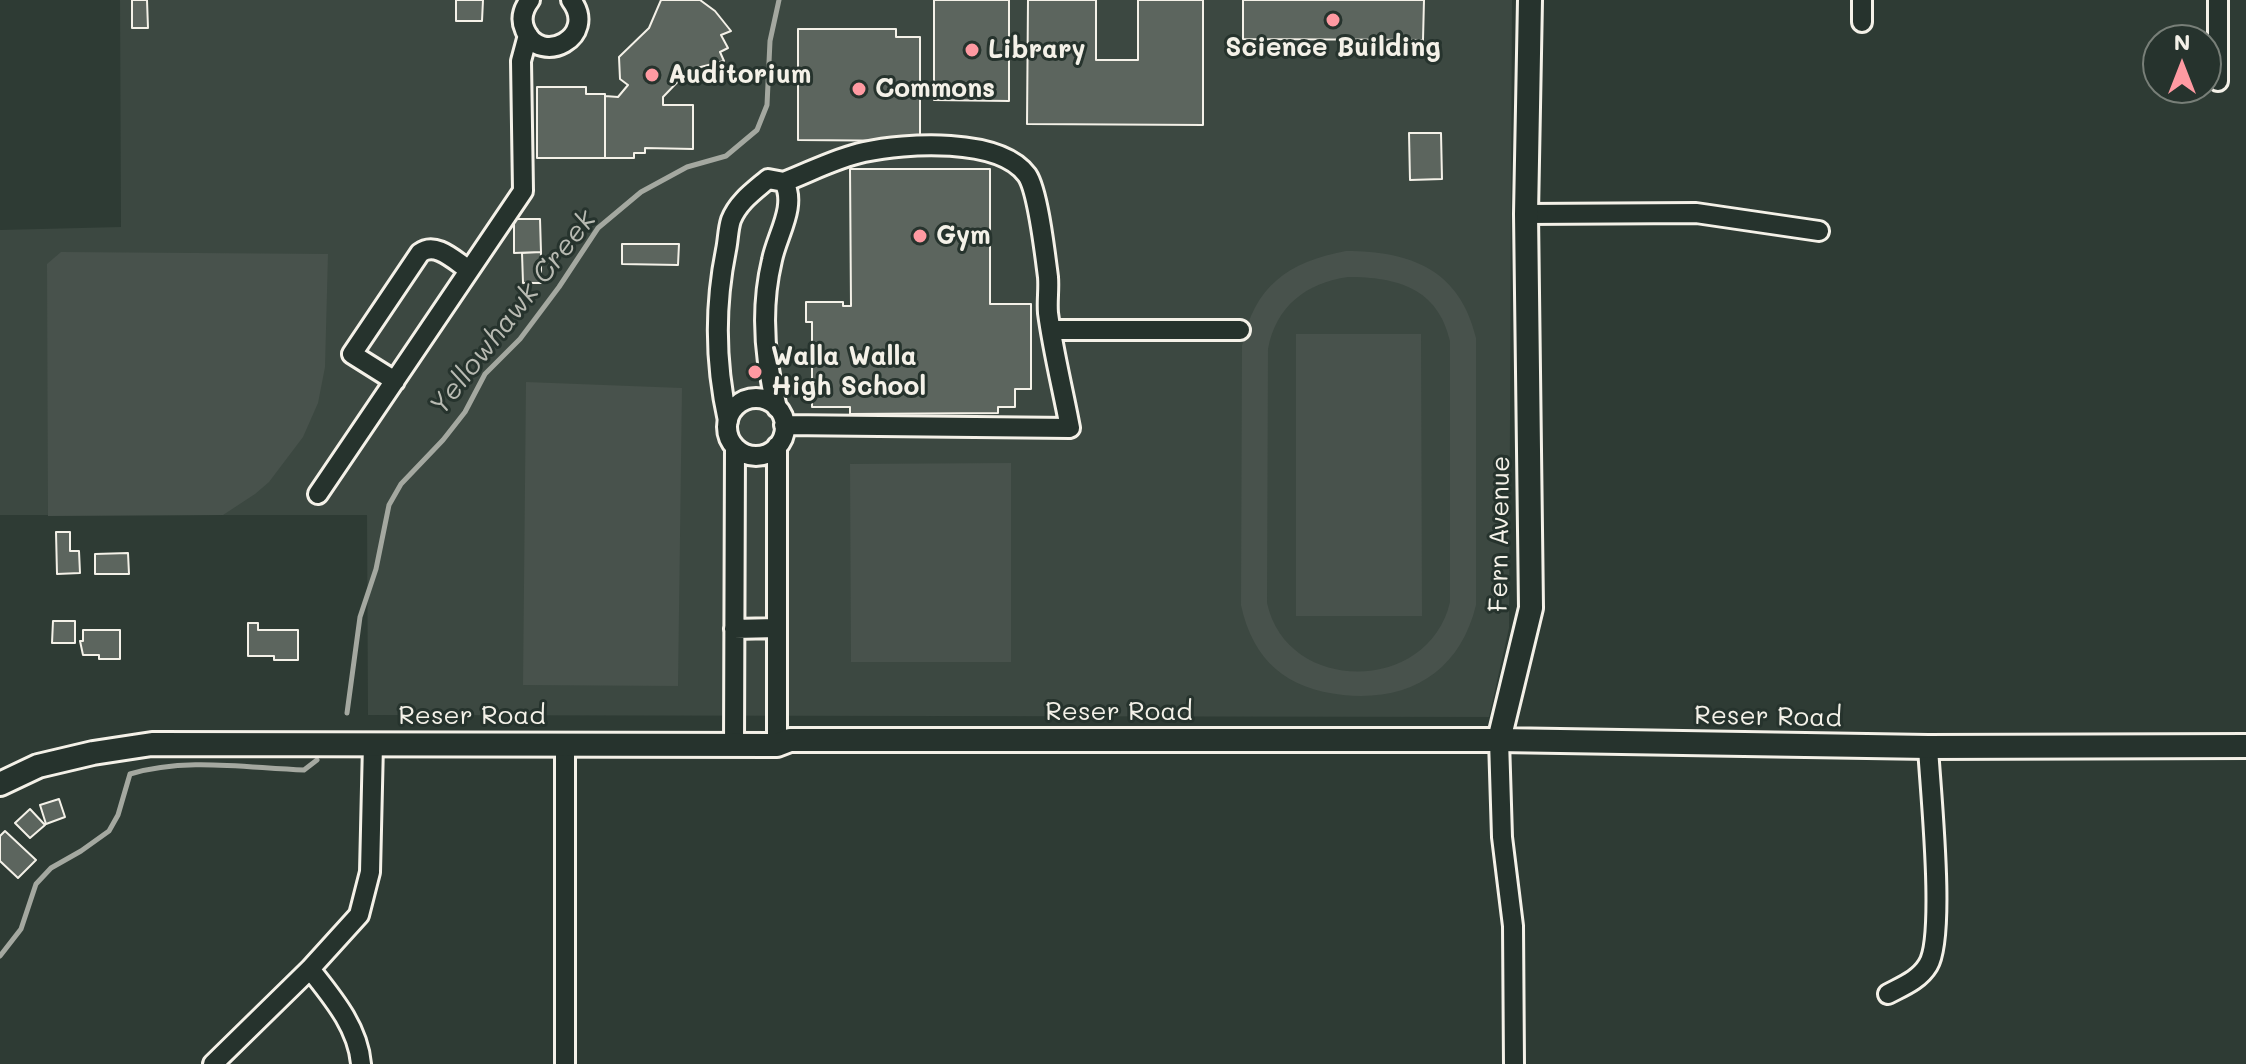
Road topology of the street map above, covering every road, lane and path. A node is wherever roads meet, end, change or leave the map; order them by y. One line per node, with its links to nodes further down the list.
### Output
1 (530, 0): 8 (street)
2 (571, 0): 8 (street)
3 (1530, 0): 10 (main road, Fern Avenue)
4 (1862, 0): 6 (street)
5 (2218, 0): 7 (street)
6 (1862, 22)
7 (2218, 24)
8 (528, 35): 12 (street)
9 (784, 182): 13 (street); 16 (street); 17 (street)
10 (1526, 214): 11 (street); 24 (main road, Fern Avenue)
11 (1819, 231)
12 (469, 270): 15 (street); 15 (street)
13 (1052, 330): 14 (street); 18 (street)
14 (1240, 330)
15 (395, 381): 21 (street)
16 (777, 408): 17 (street); 18 (street)
17 (728, 421): 20 (street)
18 (784, 425): 19 (street)
19 (777, 446): 20 (street); 22 (street)
20 (735, 447): 23 (street)
21 (318, 494)
22 (777, 628): 23 (street); 28 (street)
23 (734, 629): 27 (street)
24 (1499, 740): 28 (main road, Reser Road); 30 (main road, Reser Road); 37 (street, Fern Avenue)
25 (373, 744): 26 (main road, Reser Road); 31 (main road, Reser Road); 32 (street)
26 (565, 744): 27 (main road, Reser Road); 36 (street)
27 (734, 745): 28 (main road, Reser Road)
28 (777, 745)
29 (2246, 746): 30 (main road, Reser Road)
30 (1928, 747): 33 (street)
31 (0, 784)
32 (310, 969): 34 (street); 35 (street)
33 (1888, 994)
34 (213, 1064)
35 (361, 1064)
36 (565, 1064)
37 (1514, 1064)

